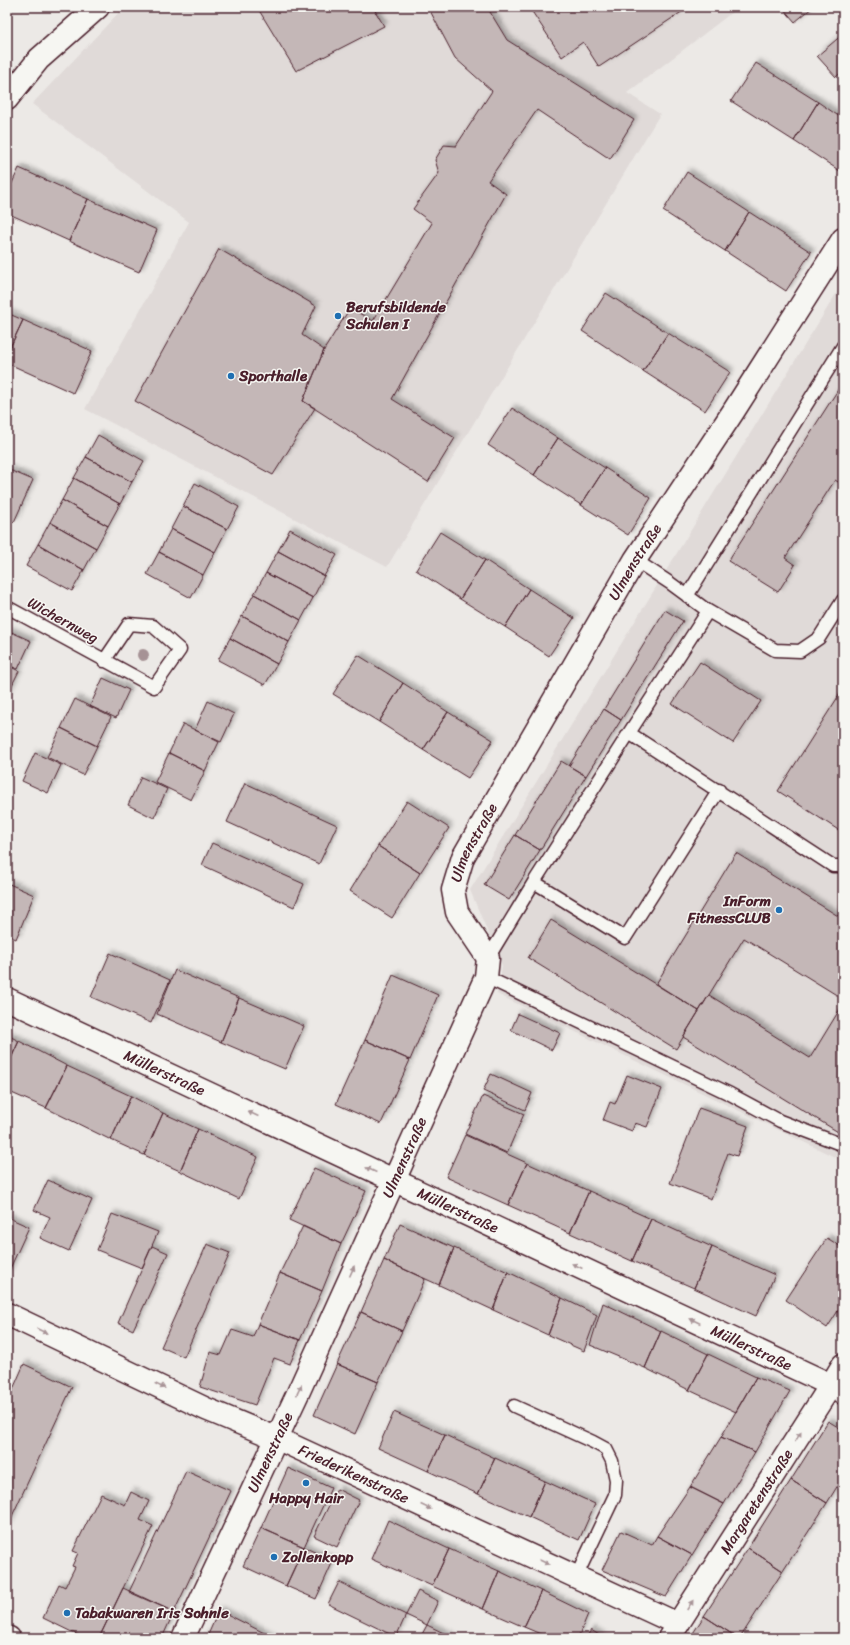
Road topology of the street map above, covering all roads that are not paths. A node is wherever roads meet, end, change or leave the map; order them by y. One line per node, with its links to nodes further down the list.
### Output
1 (98, 7): 2 (street)
2 (7, 99)
3 (843, 239): 5 (street, Ulmenstraße)
4 (843, 346): 6 (lane)
5 (635, 560): 6 (lane); 15 (street, Ulmenstraße)
6 (687, 596): 9 (lane)
7 (843, 600): 9 (lane)
8 (7, 607): 10 (lane, Wichernweg)
9 (708, 611): 11 (lane)
10 (104, 661): 10 (lane, Wichernweg)
11 (630, 733): 12 (lane); 14 (lane)
12 (718, 790): 13 (lane); 14 (lane)
13 (843, 866)
14 (534, 882): 15 (lane)
15 (487, 968): 17 (lane); 18 (street, Ulmenstraße)
16 (7, 999): 18 (street, Müllerstraße, one-way to 16)
17 (843, 1145)
18 (394, 1180): 21 (street, Müllerstraße, one-way to 18); 23 (street, Ulmenstraße, one-way to 18)
19 (7, 1314): 23 (street, Friederikenstraße, one-way to 23)
20 (843, 1365): 21 (street, Margaretenstraße)
21 (837, 1389): 25 (street, Margaretenstraße, one-way to 21)
22 (514, 1406): 24 (lane)
23 (276, 1438): 24 (street, Friederikenstraße, one-way to 24); 26 (street, Ulmenstraße)
24 (576, 1577): 25 (street, Friederikenstraße)
25 (673, 1631)
26 (183, 1638)

